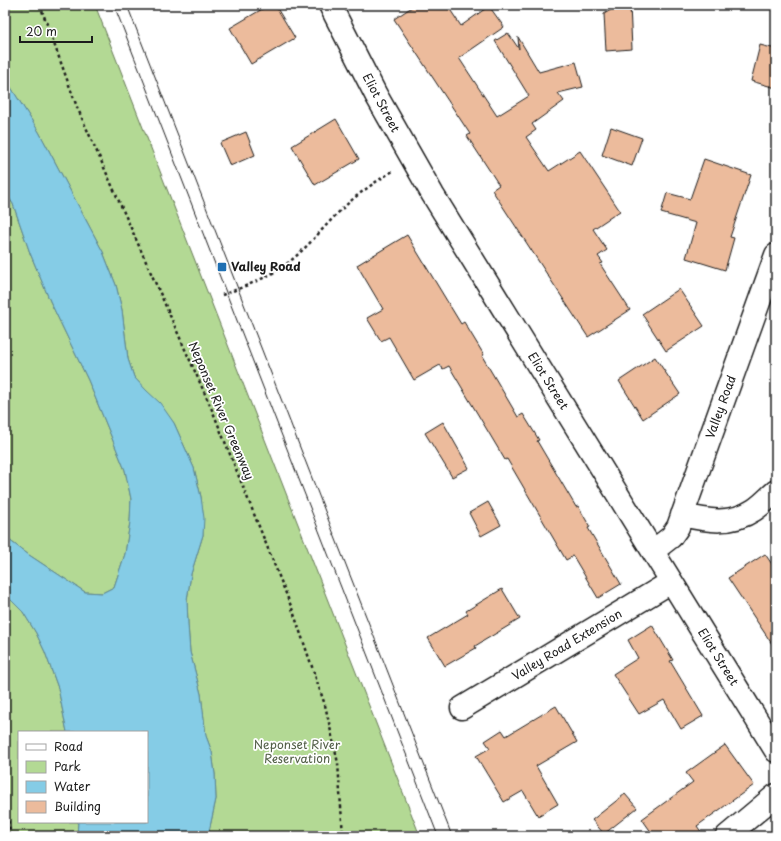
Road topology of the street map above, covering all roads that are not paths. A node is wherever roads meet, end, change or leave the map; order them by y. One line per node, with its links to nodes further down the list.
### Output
1 (330, 5): 5 (street, Eliot Street)
2 (776, 255): 4 (street, Valley Road)
3 (776, 492): 4 (street)
4 (682, 515): 5 (street, Valley Road)
5 (653, 551): 6 (street, Eliot Street)
6 (671, 582): 7 (street, Valley Road Extension); 8 (street, Eliot Street)
7 (462, 708)
8 (776, 751)
9 (776, 795): 10 (street)
10 (727, 836)

